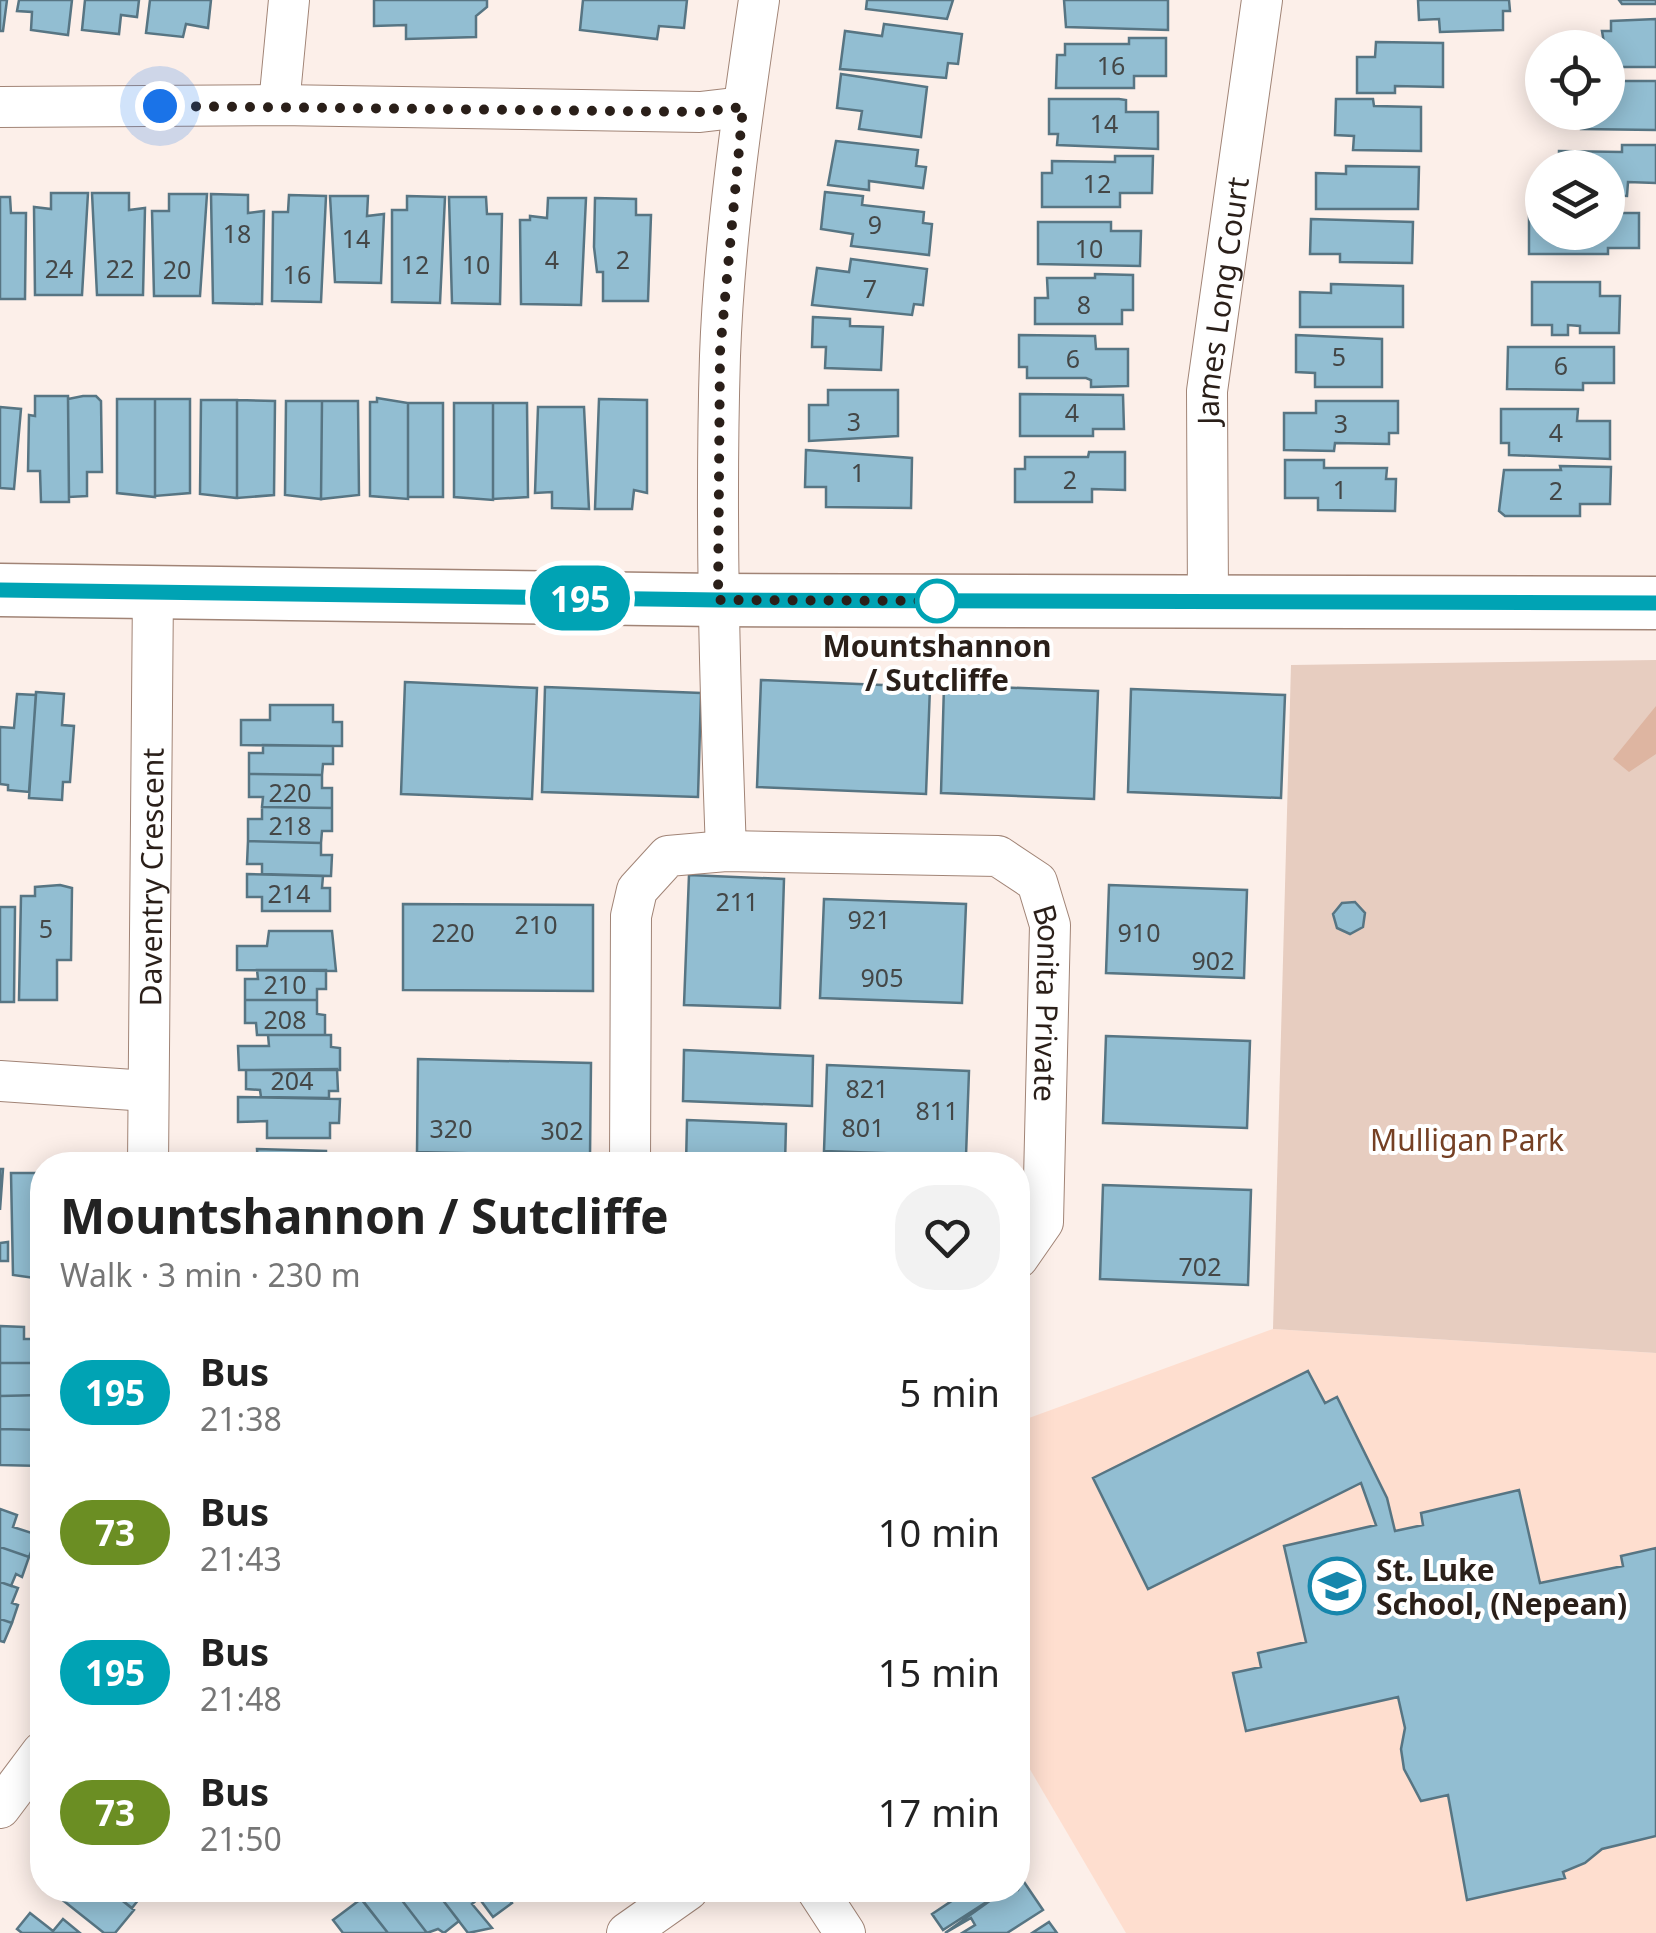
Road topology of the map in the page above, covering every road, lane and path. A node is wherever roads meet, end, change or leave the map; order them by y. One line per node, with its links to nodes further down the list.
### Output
1 (288, 0): 4 (street)
2 (759, 0): 6 (street)
3 (1267, 1): 10 (street, James Long Court)
4 (280, 105): 5 (street); 6 (street)
5 (0, 107)
6 (743, 107): 9 (street)
7 (0, 590): 8 (street)
8 (152, 590): 9 (street); 14 (street, Daventry Crescent)
9 (718, 600): 10 (street); 12 (street)
10 (1208, 602): 11 (street)
11 (1656, 603)
12 (726, 850): 16 (street, Bonita Private); 17 (street, Bonita Private)
13 (0, 1080): 14 (street)
14 (148, 1090): 15 (street, Daventry Crescent)
15 (148, 1152)
16 (630, 1152)
17 (1030, 1241)
18 (30, 1768): 19 (street)
19 (0, 1808)
20 (671, 1902): 22 (street)
21 (825, 1902): 23 (street)
22 (627, 1933)
23 (845, 1933)

